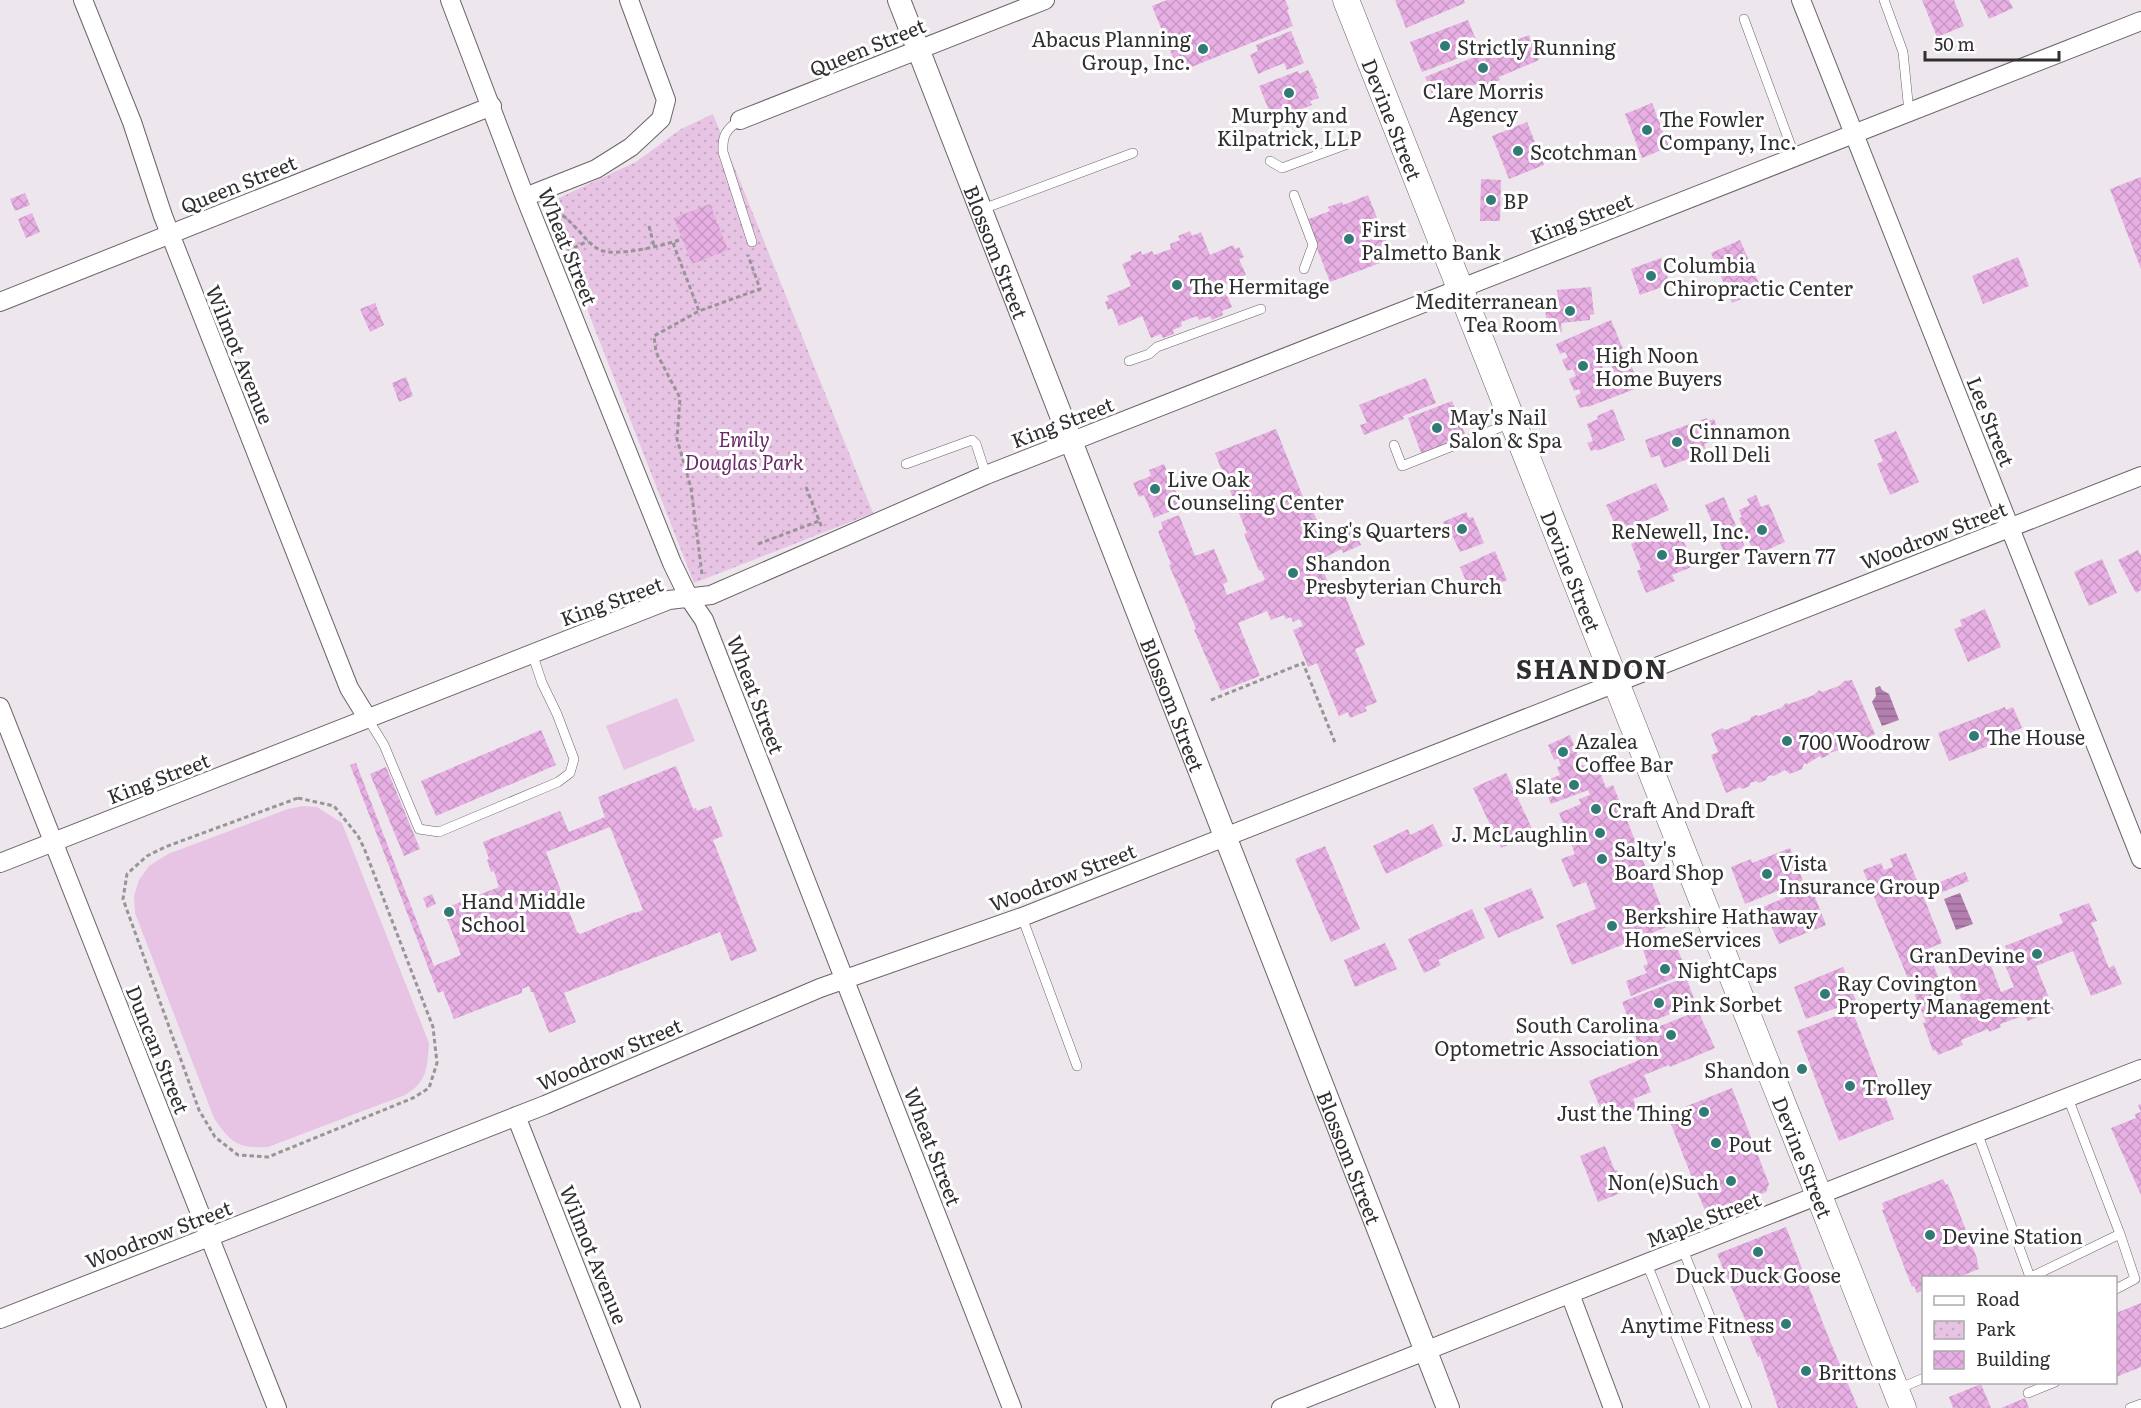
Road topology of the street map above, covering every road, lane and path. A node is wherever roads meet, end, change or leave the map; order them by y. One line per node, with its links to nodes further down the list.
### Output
1 (83, 0): 25 (street, Wilmot Avenue)
2 (450, 0): 12 (street, Wheat Street)
3 (629, 0): 21 (street)
4 (898, 0): 11 (street, Blossom Street)
5 (1045, 0): 11 (street, Queen Street)
6 (1346, 0): 34 (main road, Devine Street)
7 (1801, 0): 15 (street, Lee Street)
8 (1884, 0): 13 (lane)
9 (1744, 19): 18 (lane)
10 (2141, 21): 13 (street, King Street)
11 (918, 50): 14 (street, Queen Street); 23 (street, Blossom Street)
12 (492, 106): 21 (street, Wheat Street); 25 (street, Queen Street)
13 (1909, 112): 15 (street, King Street)
14 (740, 120): 29 (lane)
15 (1854, 134): 18 (street, King Street); 47 (street, Lee Street)
16 (1353, 142): 19 (lane)
17 (1133, 153): 23 (lane)
18 (1795, 157): 34 (street, King Street)
19 (1270, 161)
20 (1294, 195): 33 (lane)
21 (525, 197): 51 (street, Wheat Street)
22 (550, 207): 27 (path)
23 (981, 210): 40 (street, Blossom Street)
24 (649, 226): 30 (path)
25 (170, 234): 35 (street, Queen Street); 56 (street, Wilmot Avenue)
26 (679, 240): 28 (path)
27 (588, 241): 30 (path); 31 (path)
28 (673, 242): 30 (path); 37 (path)
29 (752, 242)
30 (654, 246)
31 (567, 251)
32 (747, 251): 37 (path)
33 (1304, 269)
34 (1460, 289): 39 (main road, Devine Street); 40 (street, King Street)
35 (0, 302)
36 (1261, 309): 38 (lane)
37 (699, 311): 50 (path)
38 (1129, 362)
39 (1514, 422): 41 (lane); 53 (main road, Devine Street)
40 (1071, 442): 43 (street, King Street); 59 (street, Blossom Street)
41 (1394, 445)
42 (906, 464): 43 (lane)
43 (986, 475): 51 (street, King Street)
44 (2141, 476): 47 (street, Woodrow Street)
45 (806, 487): 46 (path)
46 (819, 520): 48 (path); 49 (path)
47 (2010, 528): 53 (street, Woodrow Street); 58 (street, Lee Street)
48 (822, 530)
49 (758, 544)
50 (702, 574)
51 (689, 597): 52 (street, King Street); 65 (street, Wheat Street)
52 (532, 653): 56 (street, King Street); 56 (lane)
53 (1617, 683): 59 (street, Woodrow Street); 71 (main road, Devine Street)
54 (1211, 700): 57 (path)
55 (0, 707): 60 (street, Duncan Street)
56 (369, 719): 60 (street, King Street)
57 (1336, 745)
58 (2136, 832): 62 (street, Lee Street)
59 (1225, 837): 64 (street, Woodrow Street); 81 (street, Blossom Street)
60 (54, 842): 63 (street, King Street); 73 (street, Duncan Street)
61 (364, 848): 61 (path)
62 (2141, 859)
63 (0, 864)
64 (1022, 917): 65 (street, Woodrow Street); 66 (lane)
65 (844, 980): 69 (street, Woodrow Street); 89 (street, Wheat Street)
66 (1077, 1066)
67 (2141, 1069): 68 (street, Maple Street)
68 (2068, 1098): 70 (street, Maple Street); 72 (lane)
69 (516, 1116): 73 (street, Woodrow Street); 88 (street, Wilmot Avenue)
70 (1977, 1132): 71 (street, Maple Street); 76 (lane)
71 (1820, 1196): 74 (street, Maple Street); 85 (main road, Devine Street)
72 (2120, 1234): 77 (lane); 78 (lane)
73 (209, 1237): 80 (street, Woodrow Street); 87 (street, Duncan Street)
74 (1683, 1250): 75 (street, Maple Street); 94 (lane)
75 (1647, 1264): 79 (street, Maple Street); 93 (lane)
76 (2030, 1276)
77 (2032, 1276)
78 (2117, 1288)
79 (1570, 1294): 81 (street, Maple Street); 92 (street)
80 (0, 1319)
81 (1426, 1351): 90 (street, Maple Street); 91 (street, Blossom Street)
82 (1922, 1379): 85 (lane)
83 (2052, 1384): 84 (lane)
84 (2028, 1393)
85 (1900, 1399)
86 (2141, 1404): 95 (lane)
87 (277, 1408)
88 (631, 1408)
89 (1012, 1408)
90 (1281, 1408)
91 (1448, 1408)
92 (1613, 1408)
93 (1705, 1408)
94 (1747, 1408)
95 (2130, 1408)

